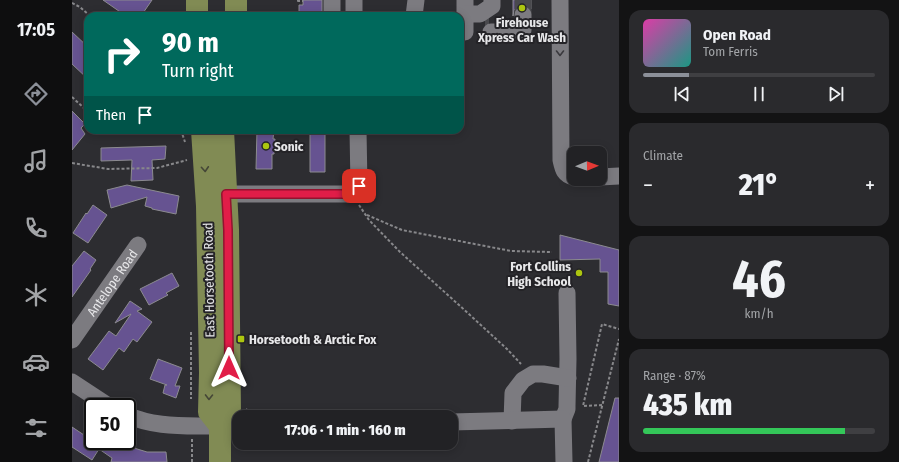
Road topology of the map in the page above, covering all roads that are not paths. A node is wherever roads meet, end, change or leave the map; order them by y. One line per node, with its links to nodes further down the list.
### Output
1 (197, 0): 9 (main road)
2 (222, 0): 10 (main road)
3 (236, 0): 11 (main road)
4 (332, 0): 12 (street)
5 (354, 0): 13 (street)
6 (416, 0): 14 (street)
7 (560, 0): 20 (street, one-way to 20)
8 (465, 7): 16 (street); 16 (street)
9 (197, 12)
10 (222, 12)
11 (236, 12)
12 (332, 12)
13 (354, 12)
14 (414, 12)
15 (523, 15): 16 (street)
16 (484, 24)
17 (202, 134): 34 (main road, East Horsetooth Road, one-way to 34)
18 (223, 134): 23 (main road, East Horsetooth Road)
19 (358, 134): 23 (street)
20 (567, 174)
21 (619, 176): 22 (street)
22 (607, 177)
23 (226, 194): 34 (main road, East Horsetooth Road)
24 (138, 245): 26 (street, Antelope Road)
25 (567, 293): 27 (street)
26 (72, 340)
27 (568, 378): 32 (street); 33 (street)
28 (72, 382): 29 (street)
29 (96, 398)
30 (458, 417): 32 (street)
31 (136, 419): 34 (street)
32 (512, 420): 33 (street)
33 (563, 420): 36 (street)
34 (230, 426): 35 (main road)
35 (220, 462)
36 (564, 462)

